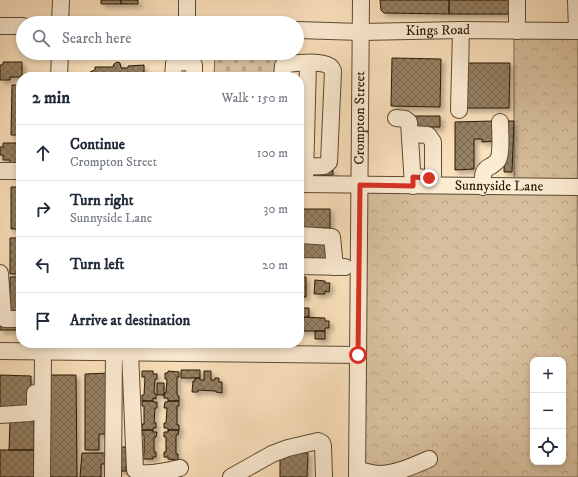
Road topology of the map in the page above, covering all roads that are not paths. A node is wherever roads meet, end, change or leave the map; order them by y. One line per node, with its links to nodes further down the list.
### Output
1 (61, 0): 6 (street)
2 (187, 0): 7 (street)
3 (361, 0): 14 (street, Crompton Street)
4 (517, 0): 12 (street)
5 (576, 0): 13 (street)
6 (60, 16)
7 (187, 16)
8 (0, 26): 9 (street)
9 (16, 26)
10 (304, 30): 14 (street, Kings Road)
11 (461, 30): 12 (street, Kings Road); 14 (street, Kings Road); 21 (street)
12 (517, 31): 13 (street, Kings Road)
13 (577, 31)
14 (361, 32): 31 (street, Crompton Street)
15 (60, 60): 17 (street)
16 (308, 63): 20 (street); 24 (street); 26 (street)
17 (59, 72)
18 (173, 72): 19 (street)
19 (194, 72)
20 (282, 72)
21 (459, 110)
22 (396, 118): 25 (street)
23 (500, 122): 32 (street)
24 (304, 132)
25 (410, 134): 29 (street); 29 (street)
26 (304, 167)
27 (16, 170): 28 (street)
28 (0, 171)
29 (413, 181): 31 (street, Sunnyside Lane); 32 (street, Sunnyside Lane)
30 (304, 184): 31 (street, Sunnyside Lane)
31 (360, 185): 37 (street, Crompton Street)
32 (483, 187): 33 (street, Sunnyside Lane)
33 (578, 187)
34 (304, 236): 36 (street)
35 (304, 266): 36 (street)
36 (335, 267): 37 (street)
37 (358, 267): 46 (street, Crompton Street)
38 (0, 273): 39 (street)
39 (0, 276): 40 (street)
40 (16, 319)
41 (209, 348): 45 (street); 46 (street)
42 (48, 349): 43 (street); 44 (street); 47 (street); 52 (street)
43 (0, 351)
44 (114, 352): 45 (street); 53 (street)
45 (130, 352): 50 (street)
46 (358, 355): 51 (street, Crompton Street)
47 (0, 414)
48 (429, 460): 51 (street)
49 (261, 461): 54 (street); 55 (street); 56 (street)
50 (180, 468)
51 (357, 473)
52 (42, 477)
53 (113, 477)
54 (233, 477)
55 (261, 477)
56 (324, 477)

